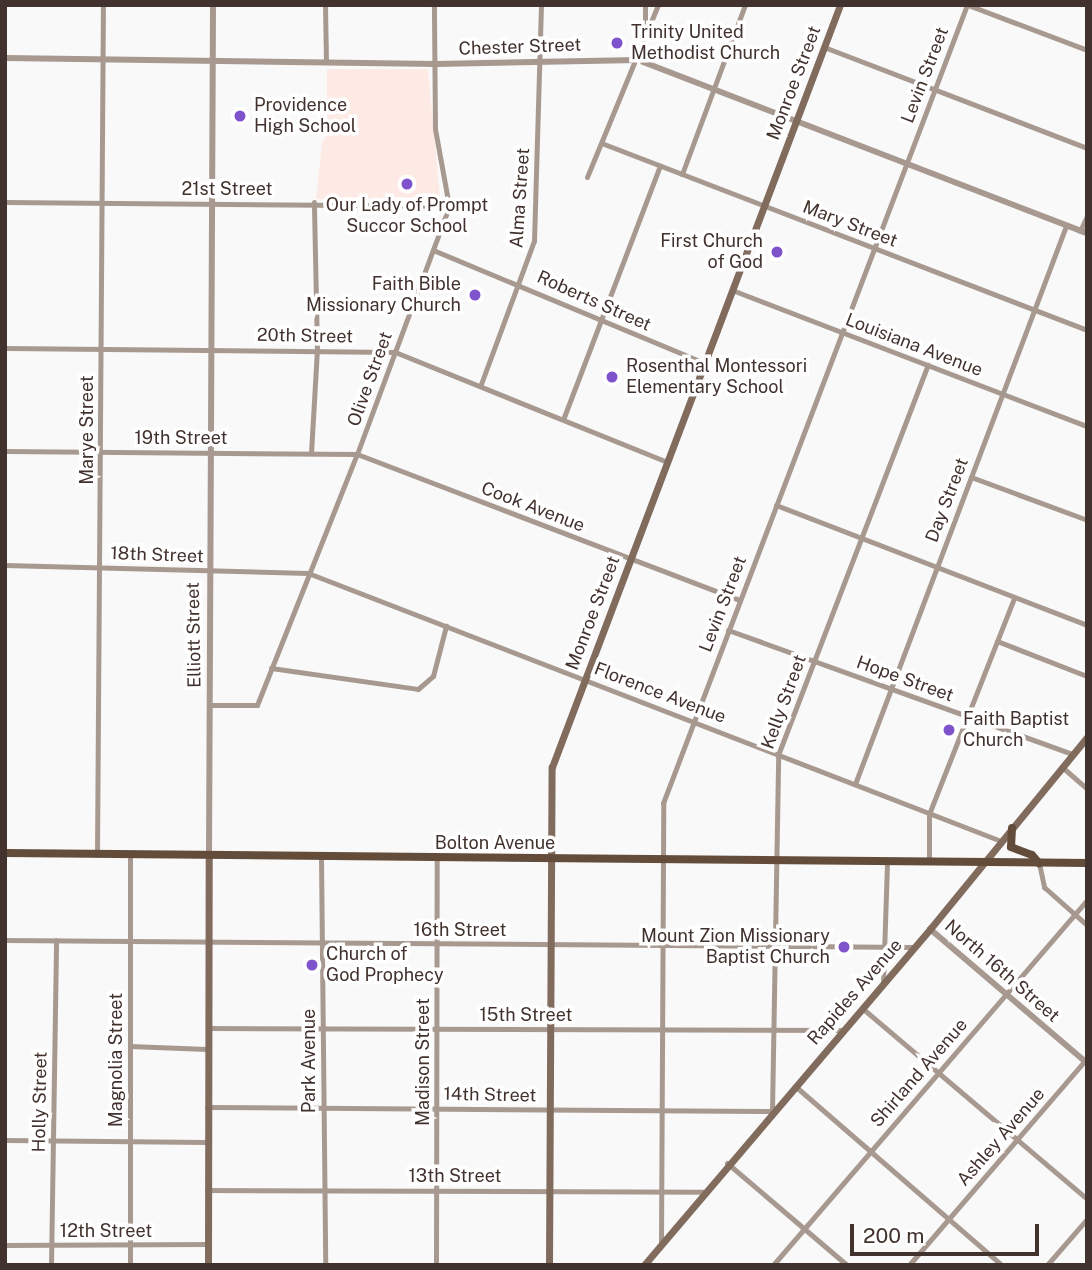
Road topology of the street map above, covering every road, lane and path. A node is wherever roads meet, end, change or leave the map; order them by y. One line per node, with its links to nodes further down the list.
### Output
1 (103, 5): 16 (street, Marye Street)
2 (213, 5): 17 (street, Elliott Street)
3 (325, 5): 19 (street)
4 (434, 5): 20 (street)
5 (541, 5): 15 (street, Alma Street)
6 (645, 5): 11 (street)
7 (658, 5): 11 (street)
8 (745, 5): 21 (street)
9 (840, 5): 12 (main road, Monroe Street)
10 (968, 5): 13 (street); 22 (street, Levin Street)
11 (645, 35): 18 (street)
12 (824, 47): 22 (street); 23 (main road, Monroe Street)
13 (1087, 50)
14 (5, 58): 16 (street, Chester Street)
15 (540, 58): 18 (street, Chester Street); 20 (street, Chester Street); 41 (street, Alma Street)
16 (104, 59): 17 (street, Chester Street); 32 (street, Marye Street)
17 (213, 59): 19 (street, Chester Street); 33 (street, Elliott Street)
18 (638, 60): 21 (street, Chester Street); 24 (street)
19 (326, 61): 20 (street, Chester Street)
20 (436, 64): 34 (street)
21 (716, 90): 23 (street, Chester Street); 28 (street)
22 (934, 92): 25 (street); 26 (street, Levin Street)
23 (796, 121): 26 (street, Chester Street); 35 (main road, Monroe Street)
24 (604, 144): 27 (street, Mary Street); 29 (street)
25 (1087, 148)
26 (906, 164): 37 (street, Chester Street); 39 (street, Levin Street)
27 (660, 166): 28 (street, Mary Street); 44 (street)
28 (682, 174): 35 (street, Mary Street)
29 (587, 177)
30 (5, 202): 32 (street, 21st Street)
31 (314, 202): 33 (street, 21st Street); 34 (street, 21st Street); 50 (street)
32 (102, 203): 33 (street, 21st Street); 48 (street, Marye Street)
33 (210, 203): 49 (street, Elliott Street)
34 (449, 206): 40 (street, Olive Street)
35 (764, 206): 39 (street, Mary Street); 42 (main road, Monroe Street)
36 (1087, 216): 38 (street)
37 (1066, 226): 38 (street, Chester Street); 43 (street, Day Street)
38 (1084, 232)
39 (874, 248): 43 (street, Mary Street); 46 (street, Levin Street)
40 (433, 250): 41 (street, Roberts Street); 51 (street, Olive Street)
41 (521, 284): 44 (street, Roberts Street); 54 (street, Alma Street)
42 (732, 290): 46 (street, Louisiana Avenue); 52 (main road, Monroe Street)
43 (1035, 310): 45 (street, Mary Street); 55 (street, Day Street)
44 (603, 321): 52 (street, Roberts Street); 56 (street)
45 (1087, 330)
46 (842, 332): 53 (street, Louisiana Avenue); 65 (street, Levin Street)
47 (5, 348): 48 (street, 20th Street)
48 (102, 348): 49 (street, 20th Street); 59 (street, Marye Street)
49 (209, 348): 50 (street, 20th Street); 60 (street, Elliott Street)
50 (317, 350): 51 (street, 20th Street); 61 (street)
51 (395, 352): 54 (street, 20th Street); 62 (street, Olive Street)
52 (704, 363): 63 (main road, Monroe Street)
53 (928, 365): 55 (street, Louisiana Avenue); 67 (street, Kelly Street)
54 (481, 384): 56 (street, 20th Street)
55 (1002, 394): 57 (street, Louisiana Avenue); 64 (street, Day Street)
56 (564, 417): 63 (street, 20th Street)
57 (1087, 426)
58 (5, 451): 59 (street, 19th Street)
59 (102, 452): 60 (street, 19th Street); 71 (street, Marye Street)
60 (209, 453): 61 (street, 19th Street); 72 (street, Elliott Street)
61 (311, 453): 62 (street, 19th Street)
62 (357, 454): 68 (street, Cook Avenue); 73 (street, Olive Street)
63 (667, 462): 68 (main road, Monroe Street)
64 (971, 477): 66 (street); 70 (street, Day Street)
65 (776, 505): 67 (street); 75 (street, Levin Street)
66 (1087, 520)
67 (859, 537): 70 (street); 80 (street, Kelly Street)
68 (630, 560): 75 (street, Cook Avenue); 83 (main road, Monroe Street)
69 (5, 565): 71 (street, 18th Street)
70 (937, 566): 74 (street); 84 (street, Day Street)
71 (99, 568): 72 (street, 18th Street); 98 (street, Marye Street)
72 (208, 571): 73 (street, 18th Street); 85 (street, Elliott Street)
73 (308, 573): 77 (street, Florence Avenue); 81 (street, Olive Street)
74 (1014, 598): 76 (street); 79 (street)
75 (739, 600): 78 (street, Levin Street)
76 (1087, 625)
77 (446, 626): 81 (street); 83 (street, Florence Avenue)
78 (728, 630): 80 (street, Hope Street); 87 (street, Levin Street)
79 (997, 641): 82 (street); 86 (street)
80 (814, 661): 84 (street, Hope Street); 90 (street, Kelly Street)
81 (271, 668): 85 (street, Olive Street)
82 (1087, 676)
83 (585, 679): 87 (street, Florence Avenue); 103 (main road, Monroe Street)
84 (890, 689): 86 (street, Hope Street); 92 (street, Day Street)
85 (211, 705): 100 (street, Elliott Street)
86 (967, 716): 89 (street, Hope Street); 94 (street)
87 (693, 720): 90 (street, Florence Avenue); 104 (street, Levin Street)
88 (1087, 737): 89 (main road, Rapides Avenue)
89 (1073, 754): 91 (main road, Rapides Avenue)
90 (778, 755): 92 (street, Florence Avenue); 105 (street, Kelly Street)
91 (1062, 767): 93 (street); 95 (main road, Rapides Avenue)
92 (855, 784): 94 (street, Florence Avenue)
93 (1087, 789)
94 (929, 814): 96 (street, Florence Avenue); 108 (street)
95 (1012, 828): 96 (main road, Rapides Avenue); 109 (main road)
96 (1001, 841): 107 (main road, Rapides Avenue)
97 (5, 853): 98 (main road, Bolton Avenue)
98 (97, 855): 99 (main road, Bolton Avenue)
99 (130, 855): 100 (main road, Bolton Avenue); 117 (street, Magnolia Street)
100 (209, 856): 101 (main road, Bolton Avenue); 118 (main road, Elliott Street)
101 (321, 857): 102 (main road, Bolton Avenue); 119 (street, Park Avenue)
102 (437, 859): 103 (main road, Bolton Avenue); 120 (street, Madison Street)
103 (549, 859): 104 (main road, Bolton Avenue); 121 (main road, Monroe Street)
104 (664, 861): 105 (main road, Bolton Avenue); 122 (street, Levin Street)
105 (774, 861): 106 (main road, Bolton Avenue); 123 (street, Kelly Street)
106 (887, 861): 108 (main road, Bolton Avenue); 124 (street)
107 (985, 861): 108 (main road, Bolton Avenue); 109 (main road, Bolton Avenue); 114 (main road, Rapides Avenue)
108 (929, 862)
109 (1039, 863): 110 (main road, Bolton Avenue); 112 (street)
110 (1087, 863)
111 (1087, 900): 112 (street, Shirland Avenue)
112 (1074, 914): 113 (street); 127 (street, Shirland Avenue)
113 (1087, 925)
114 (930, 929): 125 (main road, Rapides Avenue); 127 (street, North 16th Street)
115 (5, 940): 116 (street, 16th Street)
116 (56, 940): 117 (street, 16th Street); 148 (street, Holly Street)
117 (130, 941): 118 (street, 16th Street); 136 (street, Magnolia Street)
118 (208, 942): 119 (street, 16th Street); 129 (main road, Elliott Street)
119 (322, 943): 120 (street, 16th Street); 130 (street, Park Avenue)
120 (436, 944): 121 (street, 16th Street); 131 (street, Madison Street)
121 (550, 944): 122 (street, 16th Street); 132 (main road, Monroe Street)
122 (664, 945): 123 (street, 16th Street); 133 (street, Levin Street)
123 (774, 947): 124 (street, 16th Street); 134 (street, Kelly Street)
124 (885, 947): 125 (street, 16th Street); 126 (street)
125 (915, 947): 126 (main road, Rapides Avenue)
126 (883, 984): 128 (main road, Rapides Avenue)
127 (1006, 993): 138 (street, North 16th Street); 139 (street, Shirland Avenue)
128 (862, 1008): 135 (main road, Rapides Avenue); 139 (street)
129 (208, 1028): 130 (street, 15th Street); 137 (main road, Elliott Street)
130 (323, 1029): 131 (street, 15th Street); 142 (street, Park Avenue)
131 (437, 1029): 132 (street, 15th Street); 143 (street, Madison Street)
132 (550, 1030): 133 (street, 15th Street); 144 (main road, Monroe Street)
133 (662, 1030): 134 (street, 15th Street); 145 (street, Levin Street)
134 (774, 1030): 135 (street, 15th Street); 146 (street, Kelly Street)
135 (843, 1030): 140 (main road, Rapides Avenue)
136 (130, 1046): 137 (street); 149 (street, Magnolia Street)
137 (207, 1049): 141 (main road, Elliott Street)
138 (1086, 1061): 150 (street, Ashley Avenue)
139 (938, 1073): 150 (street); 152 (street, Shirland Avenue)
140 (794, 1086): 146 (main road, Rapides Avenue); 152 (street)
141 (207, 1107): 142 (street, 14th Street); 151 (main road, Elliott Street)
142 (322, 1107): 143 (street, 14th Street); 154 (street, Park Avenue)
143 (437, 1108): 144 (street, 14th Street); 156 (street, Madison Street)
144 (550, 1110): 145 (street, 14th Street); 157 (main road, Monroe Street)
145 (661, 1111): 146 (street, 14th Street); 158 (street, Levin Street)
146 (772, 1111): 153 (main road, Rapides Avenue)
147 (5, 1140): 148 (street)
148 (53, 1140): 149 (street); 167 (street, Holly Street)
149 (130, 1140): 151 (street); 168 (street, Magnolia Street)
150 (1017, 1140): 160 (street); 161 (street, Ashley Avenue)
151 (207, 1142): 155 (main road, Elliott Street)
152 (870, 1151): 161 (street); 163 (street, Shirland Avenue)
153 (727, 1163): 159 (main road, Rapides Avenue); 163 (street)
154 (324, 1189): 155 (street, 13th Street); 156 (street, 13th Street); 172 (street, Park Avenue)
155 (206, 1190): 165 (main road, Elliott Street)
156 (436, 1190): 157 (street, 13th Street); 173 (street, Madison Street)
157 (551, 1191): 158 (street, 13th Street); 174 (main road, Monroe Street)
158 (661, 1192): 159 (street, 13th Street); 164 (street, Levin Street)
159 (704, 1192): 164 (main road, Rapides Avenue)
160 (1087, 1199)
161 (949, 1219): 178 (street, Ashley Avenue); 179 (street)
162 (1087, 1219): 180 (street)
163 (804, 1228): 176 (street, Shirland Avenue); 177 (street)
164 (661, 1243): 175 (main road, Rapides Avenue)
165 (208, 1244): 168 (street, 12th Street); 171 (main road, Elliott Street)
166 (5, 1245): 167 (street, 12th Street)
167 (52, 1245): 168 (street, 12th Street); 169 (street, Holly Street)
168 (130, 1245): 170 (street, Magnolia Street)
169 (51, 1265)
170 (130, 1265)
171 (208, 1265)
172 (325, 1265)
173 (436, 1265)
174 (549, 1265)
175 (644, 1265)
176 (773, 1265)
177 (847, 1265)
178 (909, 1265)
179 (1002, 1265)
180 (1047, 1265)

